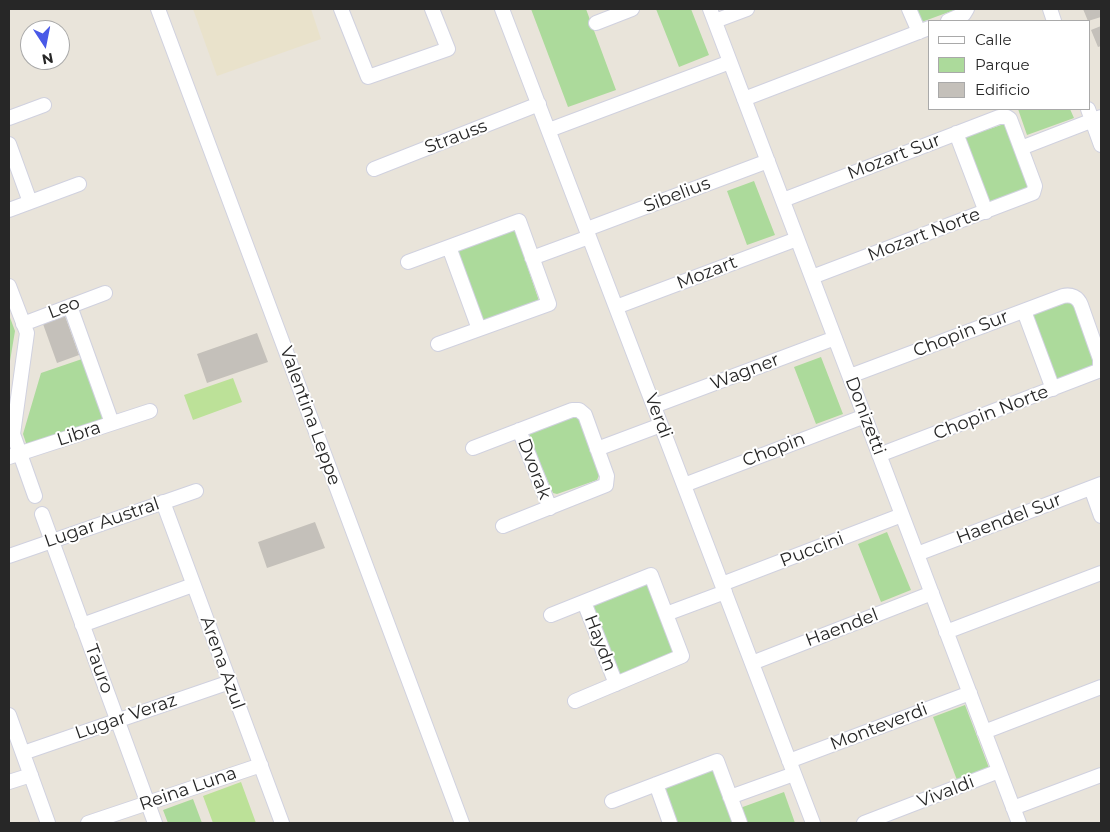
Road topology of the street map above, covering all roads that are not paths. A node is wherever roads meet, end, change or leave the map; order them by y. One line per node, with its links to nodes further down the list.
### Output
1 (158, 9): 107 (street, Valentina Leppe)
2 (341, 9): 3 (street)
3 (432, 9)
4 (502, 9): 15 (street, Verdi)
5 (632, 9): 11 (street)
6 (747, 9): 9 (street)
7 (909, 9): 12 (street)
8 (967, 10): 10 (street)
9 (713, 15): 13 (street, Donizetti)
10 (951, 20)
11 (596, 23)
12 (924, 30): 14 (street)
13 (730, 62): 14 (street, Donizetti); 19 (street)
14 (744, 99): 24 (street, Donizetti)
15 (539, 104): 19 (street, Verdi); 25 (street, Strauss)
16 (44, 105): 18 (street)
17 (1094, 115): 22 (street); 23 (street)
18 (9, 118)
19 (549, 130): 31 (street, Verdi)
20 (956, 133): 23 (street, Mozart Sur); 27 (street, Mozart Sur); 30 (street)
21 (9, 144): 28 (street)
22 (1101, 145)
23 (1021, 148): 30 (street, Mozart Norte)
24 (768, 161): 27 (street, Donizetti); 31 (street, Sibelius)
25 (374, 169)
26 (79, 184): 28 (street)
27 (783, 200): 32 (street, Donizetti)
28 (30, 202): 29 (street)
29 (9, 210)
30 (986, 212): 36 (street, Mozart Norte)
31 (588, 233): 34 (street, Sibelius); 40 (street, Verdi)
32 (798, 239): 36 (street, Donizetti); 40 (street, Mozart)
33 (449, 247): 34 (street); 35 (street); 43 (street)
34 (532, 258): 43 (street)
35 (408, 262)
36 (812, 277): 45 (street, Donizetti)
37 (9, 289): 42 (street)
38 (105, 293): 39 (street, Leo)
39 (70, 306): 42 (street, Leo); 53 (street)
40 (616, 307): 50 (street, Verdi)
41 (1024, 311): 44 (street, Chopin Sur); 48 (street, Chopin Sur); 49 (street)
42 (23, 324): 58 (street)
43 (479, 329): 46 (street)
44 (1096, 332): 47 (street)
45 (835, 338): 48 (street, Donizetti); 50 (street, Wagner)
46 (438, 344)
47 (1100, 368): 49 (street, Chopin Norte)
48 (850, 376): 52 (street, Donizetti)
49 (1053, 389): 59 (street, Chopin Norte)
50 (654, 406): 54 (street, Verdi)
51 (150, 411): 53 (street, Libra)
52 (864, 416): 59 (street, Donizetti); 60 (street, Chopin)
53 (112, 423): 58 (street, Libra)
54 (661, 425): 57 (street); 60 (street, Verdi)
55 (519, 430): 56 (street); 57 (street); 65 (street, Dvorak)
56 (473, 448)
57 (598, 449): 65 (street)
58 (14, 455): 63 (street)
59 (879, 455): 67 (street, Donizetti)
60 (684, 485): 75 (street, Verdi)
61 (1096, 486): 68 (street); 71 (street, Haendel Sur)
62 (196, 491): 64 (street, Lugar Austral)
63 (35, 496)
64 (163, 502): 70 (street, Lugar Austral); 74 (street, Arena Azul)
65 (550, 508): 69 (street)
66 (42, 514): 70 (street, Tauro)
67 (902, 515): 71 (street, Donizetti); 75 (street, Puccini)
68 (1101, 516)
69 (503, 526)
70 (52, 541): 72 (street, Lugar Austral); 80 (street, Tauro)
71 (917, 554): 76 (street, Donizetti)
72 (9, 556)
73 (1101, 573): 81 (street)
74 (193, 585): 80 (street); 83 (street, Arena Azul)
75 (723, 588): 78 (street, Puccini); 82 (street, Verdi)
76 (932, 593): 81 (street, Donizetti); 82 (street, Haendel)
77 (584, 602): 78 (street); 79 (street); 84 (street, Haydn)
78 (666, 614): 84 (street)
79 (551, 615)
80 (82, 625): 89 (street, Tauro)
81 (946, 632): 86 (street, Donizetti)
82 (752, 663): 93 (street, Verdi)
83 (230, 682): 89 (street, Lugar Veraz); 92 (street, Arena Azul)
84 (616, 684): 87 (street)
85 (1101, 687): 90 (street)
86 (970, 693): 90 (street, Donizetti); 93 (street, Monteverdi)
87 (574, 701)
88 (9, 715): 91 (street)
89 (117, 720): 91 (street, Lugar Veraz); 101 (street, Tauro)
90 (984, 732): 94 (street, Donizetti)
91 (23, 753): 95 (street)
92 (261, 765): 101 (street, Reina Luna); 106 (street, Arena Azul)
93 (791, 768): 99 (street, Monteverdi); 110 (street, Verdi)
94 (999, 772): 102 (street, Donizetti); 111 (street, Vivaldi)
95 (31, 775): 97 (street); 103 (street)
96 (1101, 775): 102 (street)
97 (9, 782)
98 (656, 784): 99 (street); 100 (street); 108 (street)
99 (730, 797): 109 (street)
100 (612, 801)
101 (148, 803): 104 (street, Reina Luna); 105 (street, Tauro)
102 (1013, 808): 112 (street, Donizetti)
103 (48, 823)
104 (88, 823)
105 (155, 823)
106 (282, 823)
107 (462, 823)
108 (670, 823)
109 (740, 823)
110 (813, 823)
111 (864, 823)
112 (1019, 823)

